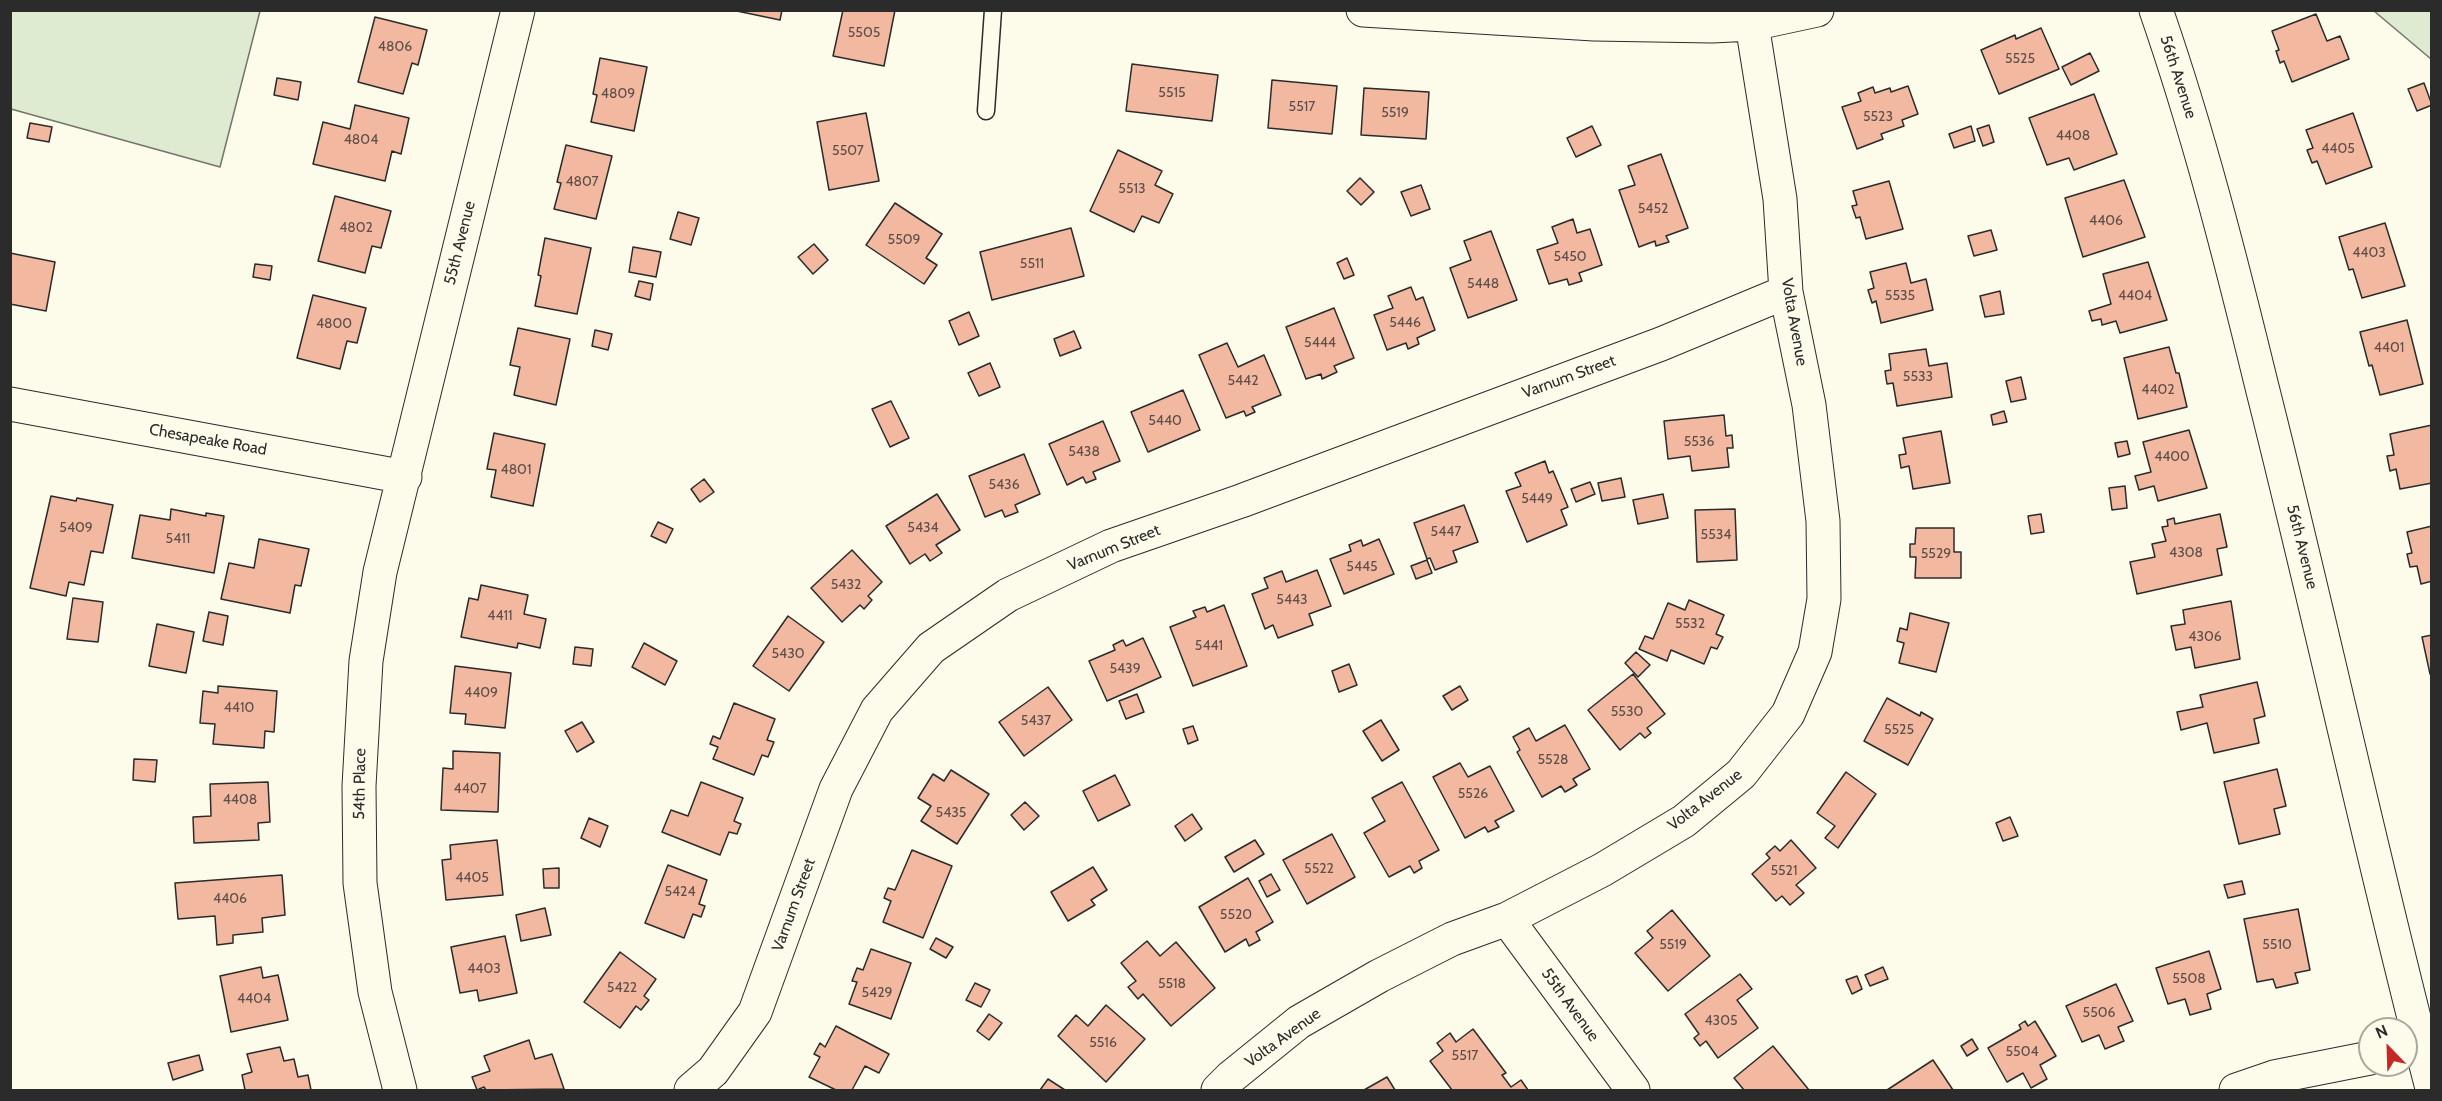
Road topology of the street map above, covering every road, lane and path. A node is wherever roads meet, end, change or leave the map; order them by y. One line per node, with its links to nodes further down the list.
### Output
1 (518, 10): 10 (street, 55th Avenue)
2 (993, 10): 7 (lane)
3 (1363, 10): 6 (street)
4 (1817, 10): 6 (street)
5 (2156, 10): 12 (street, 56th Avenue)
6 (1752, 24): 8 (street, Volta Avenue)
7 (986, 111)
8 (1786, 292): 11 (street, Volta Avenue); 16 (street, Varnum Street)
9 (10, 404): 10 (street, Chesapeake Road)
10 (405, 477): 15 (street, 54th Place)
11 (1507, 919): 17 (street, Volta Avenue); 18 (street, 55th Avenue)
12 (2420, 1052): 14 (street, 56th Avenue)
13 (2358, 1060): 19 (street)
14 (2432, 1088)
15 (400, 1090)
16 (691, 1090)
17 (1218, 1090)
18 (1633, 1090)
19 (2236, 1090)

